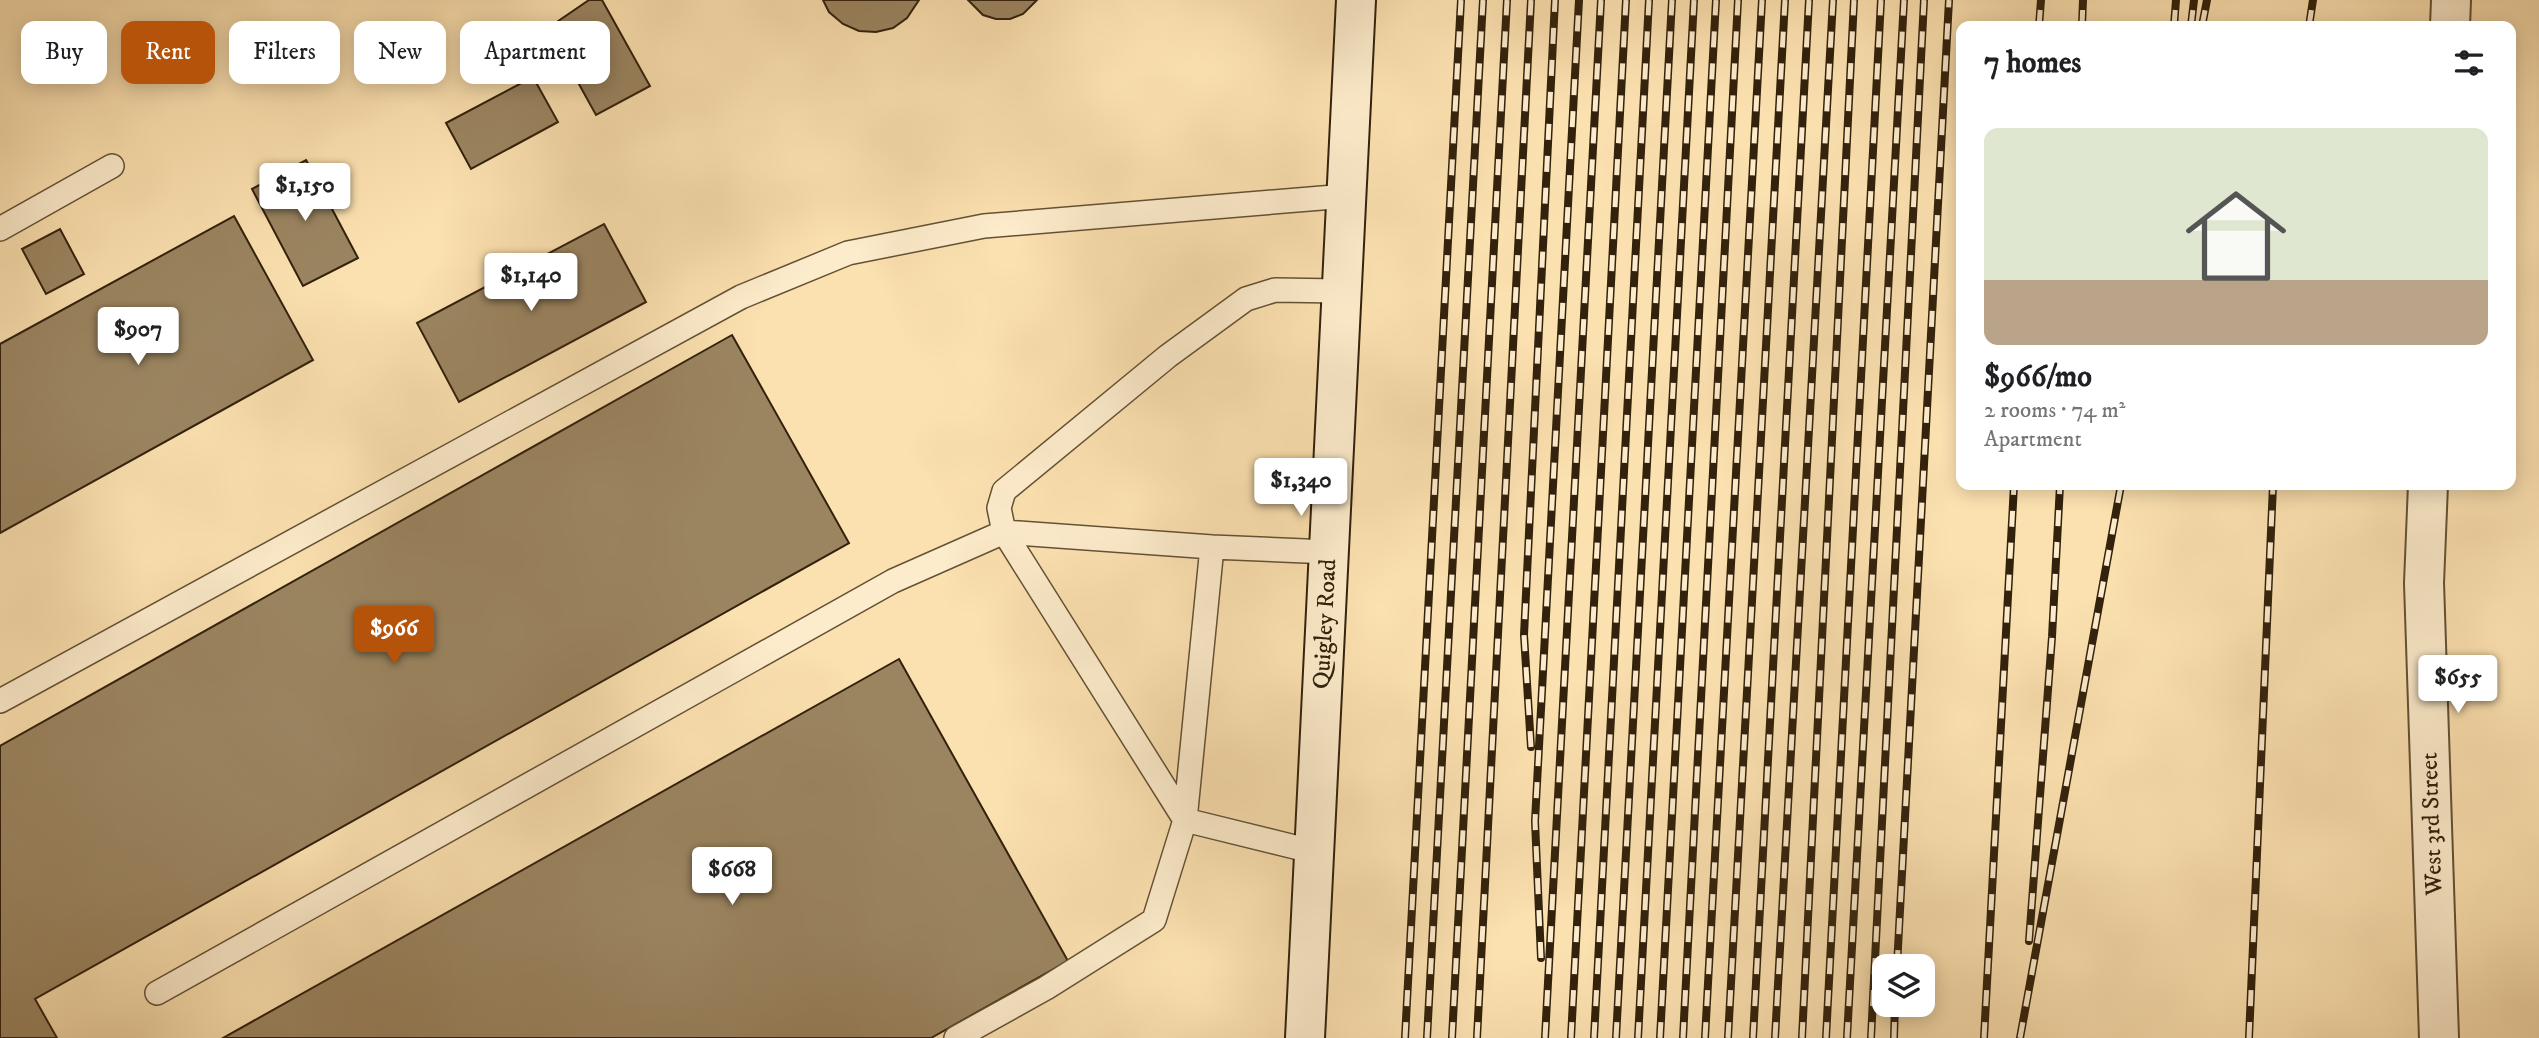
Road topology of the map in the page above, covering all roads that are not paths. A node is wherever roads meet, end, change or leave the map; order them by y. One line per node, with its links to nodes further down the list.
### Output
1 (1356, 0): 5 (street, Quigley Road)
2 (2451, 0): 3 (street)
3 (2450, 21)
4 (112, 166): 6 (lane)
5 (1346, 196): 7 (street, Quigley Road); 12 (lane)
6 (0, 229)
7 (1341, 291): 9 (lane); 11 (street, Quigley Road)
8 (2428, 490): 18 (street, West 3rd Street)
9 (1004, 532): 10 (lane); 13 (lane); 15 (lane)
10 (1212, 547): 11 (lane); 13 (lane)
11 (1329, 552): 14 (street, Quigley Road)
12 (0, 701)
13 (1185, 820): 14 (lane); 16 (lane)
14 (1315, 852): 17 (street, Quigley Road)
15 (156, 993)
16 (956, 1038)
17 (1306, 1038)
18 (2439, 1038)

